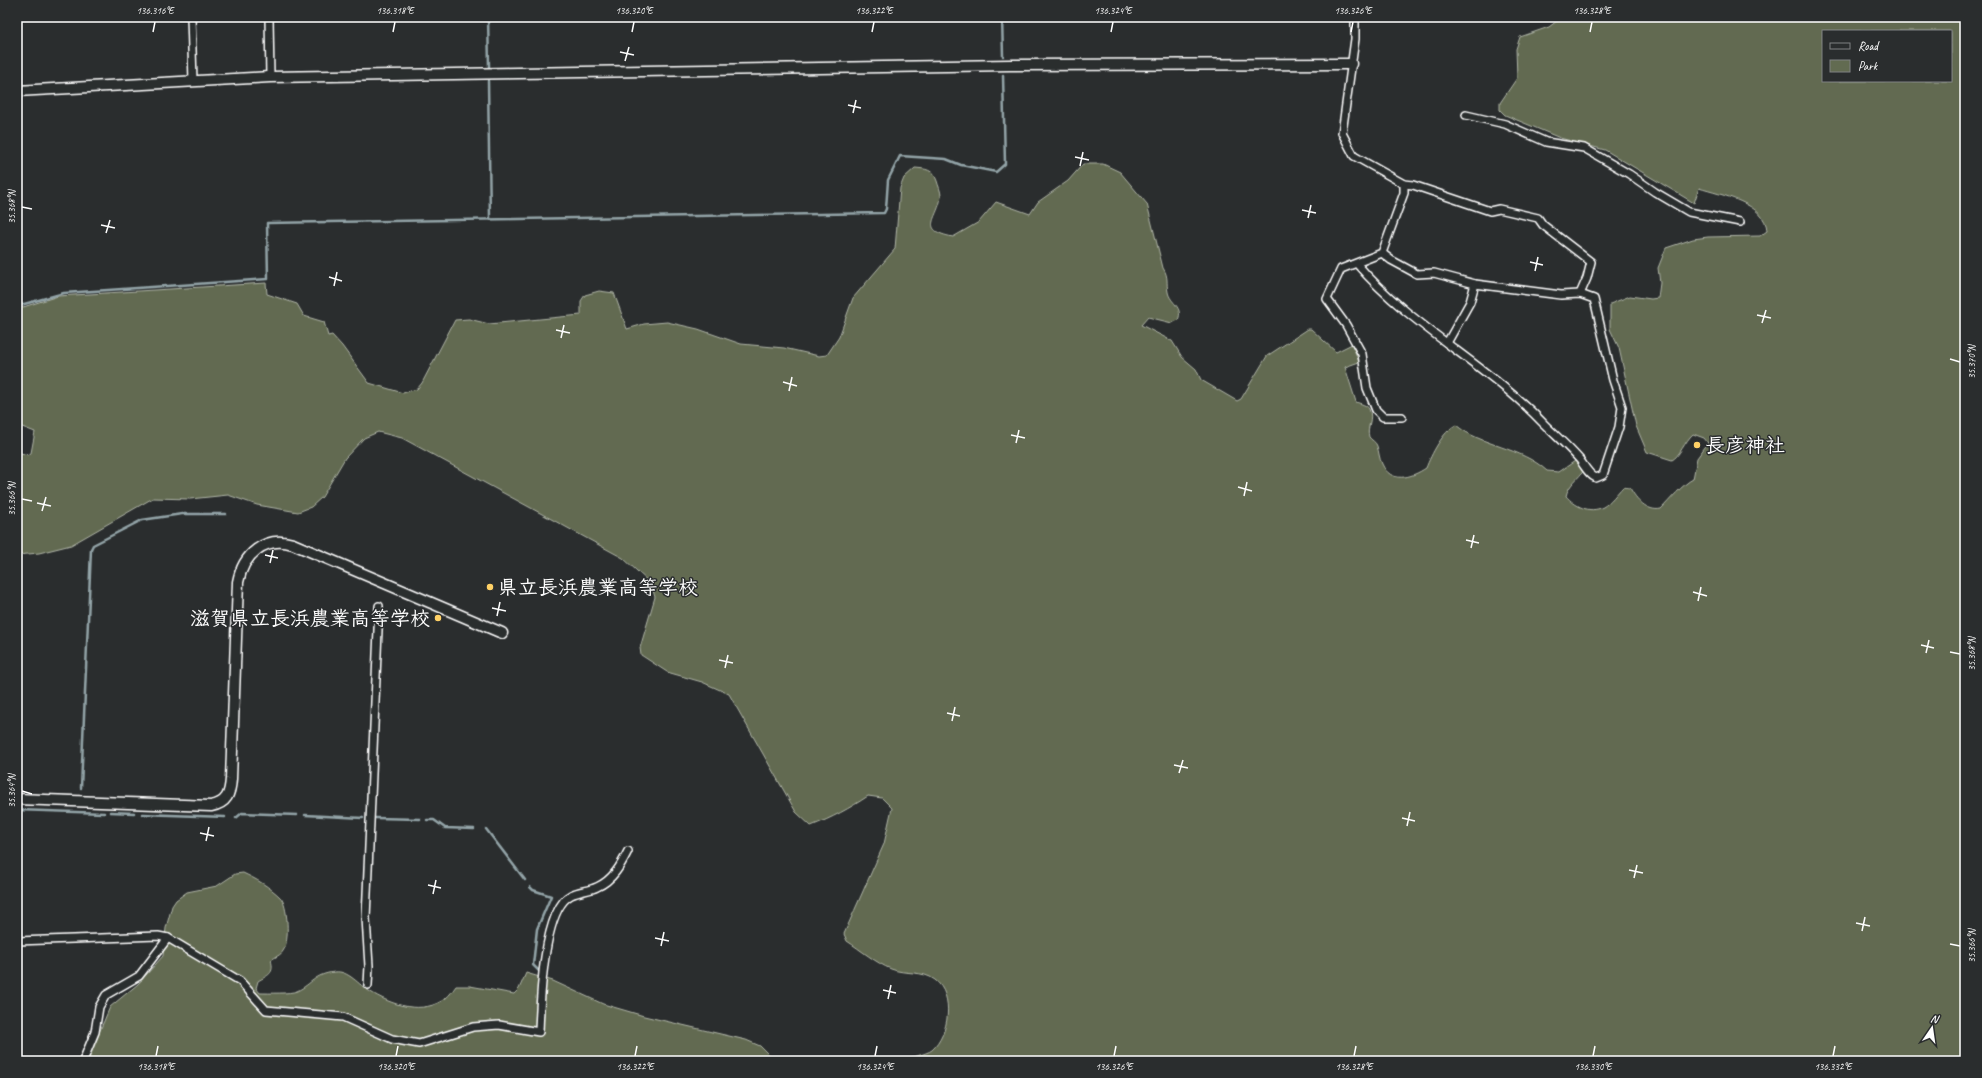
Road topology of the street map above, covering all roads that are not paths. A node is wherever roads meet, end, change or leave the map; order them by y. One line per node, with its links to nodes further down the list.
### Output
1 (191, 17): 6 (street)
2 (268, 17): 5 (street)
3 (1356, 17): 4 (street)
4 (1351, 64): 5 (street); 9 (street)
5 (270, 77): 6 (street)
6 (193, 81): 7 (street)
7 (17, 91)
8 (1466, 115): 10 (street)
9 (1404, 184): 11 (street); 14 (street)
10 (1740, 222)
11 (1382, 253): 12 (street); 13 (street)
12 (1357, 264): 15 (street); 16 (street)
13 (1475, 284): 14 (street); 15 (street)
14 (1580, 294): 15 (street)
15 (1447, 343)
16 (1402, 416)
17 (379, 606): 23 (street)
18 (502, 633): 19 (street)
19 (17, 799)
20 (628, 851): 21 (street)
21 (168, 938): 22 (street); 24 (street)
22 (17, 941)
23 (368, 985)
24 (83, 1061)

